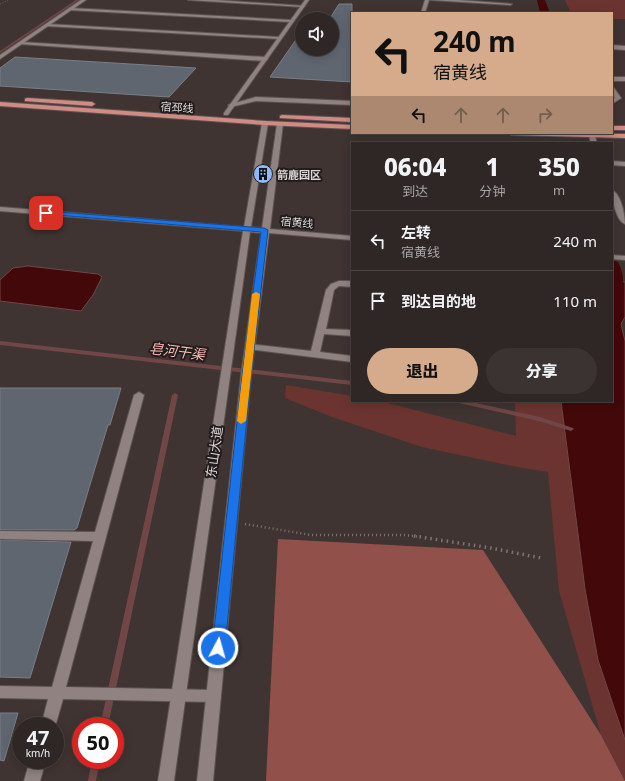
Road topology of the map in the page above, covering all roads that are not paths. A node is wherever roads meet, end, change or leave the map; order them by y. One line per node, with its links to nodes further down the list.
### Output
1 (84, 0): 8 (main road)
2 (190, 0): 7 (main road)
3 (307, 0): 7 (main road)
4 (427, 0): 9 (main road)
5 (432, 0): 6 (main road)
6 (510, 4)
7 (303, 6): 10 (main road)
8 (70, 9): 10 (main road); 11 (main road)
9 (423, 12)
10 (291, 22): 12 (main road)
11 (47, 25): 12 (main road); 13 (main road)
12 (279, 38): 17 (main road)
13 (21, 43): 16 (main road); 17 (main road)
14 (613, 48): 15 (main road)
15 (625, 48)
16 (0, 57)
17 (265, 58): 25 (main road)
18 (613, 79): 19 (main road)
19 (625, 79)
20 (613, 90): 22 (main road)
21 (0, 98): 26 (main road, 宿邳线)
22 (613, 101)
23 (351, 103): 25 (main road)
24 (0, 104): 28 (main road, 宿邳线)
25 (231, 105): 26 (main road)
26 (226, 114): 28 (main road, 宿邳线)
27 (273, 116): 29 (main road)
28 (265, 119): 30 (main road, 宿邳线); 42 (main road, 东山大道)
29 (351, 120)
30 (280, 124): 31 (main road, 宿邳线); 43 (main road, 东山大道)
31 (351, 127)
32 (613, 128): 33 (main road)
33 (625, 128)
34 (591, 134): 35 (main road)
35 (625, 136)
36 (613, 163): 37 (main road)
37 (625, 164)
38 (613, 193): 39 (main road)
39 (621, 204): 41 (main road)
40 (0, 209): 42 (main road, 宿黄线)
41 (625, 222)
42 (246, 229): 43 (main road, 宿黄线); 58 (main road, 东山大道)
43 (264, 230): 44 (main road, 宿黄线); 50 (main road, 东山大道)
44 (351, 238)
45 (613, 257): 46 (main road)
46 (625, 258)
47 (351, 284): 48 (main road)
48 (320, 331): 49 (main road); 51 (main road)
49 (351, 333)
50 (250, 347): 51 (main road); 59 (main road, 东山大道)
51 (315, 355): 52 (main road)
52 (351, 359)
53 (139, 395): 55 (main road)
54 (0, 535): 55 (main road)
55 (100, 537): 57 (main road)
56 (0, 692): 57 (main road)
57 (57, 693): 58 (main road); 60 (main road)
58 (178, 696): 59 (main road); 63 (main road, 东山大道)
59 (213, 696): 64 (main road, 东山大道)
60 (50, 717)
61 (35, 769): 62 (main road)
62 (32, 781)
63 (166, 781)
64 (205, 781)

